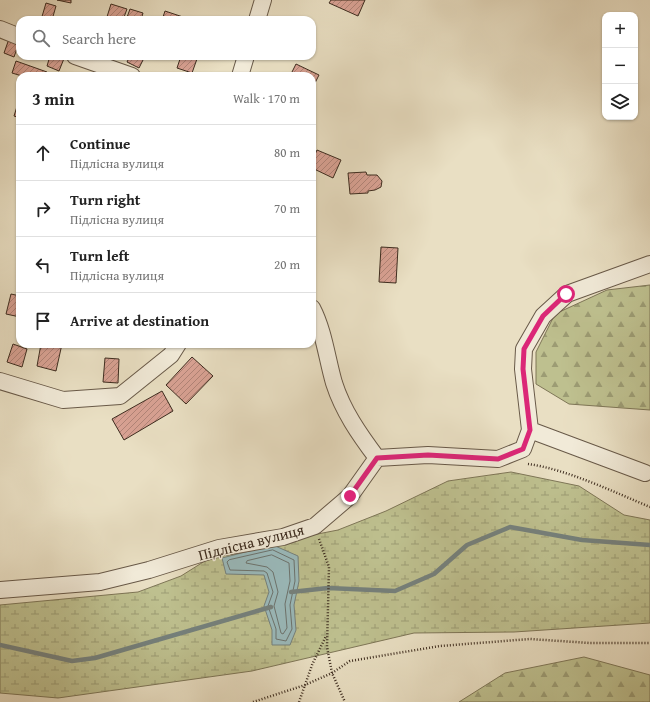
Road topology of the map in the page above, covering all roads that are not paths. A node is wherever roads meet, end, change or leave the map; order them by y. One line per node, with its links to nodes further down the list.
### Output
1 (263, 0): 2 (street)
2 (258, 16)
3 (0, 30): 4 (street)
4 (16, 35)
5 (87, 60): 7 (street)
6 (245, 60): 8 (street)
7 (121, 72)
8 (241, 72)
9 (650, 264): 13 (street)
10 (316, 320): 14 (street)
11 (175, 348): 12 (street)
12 (0, 381)
13 (530, 430): 14 (street); 15 (street)
14 (377, 458): 16 (street, Підлісна вулиця)
15 (645, 472)
16 (0, 590)

